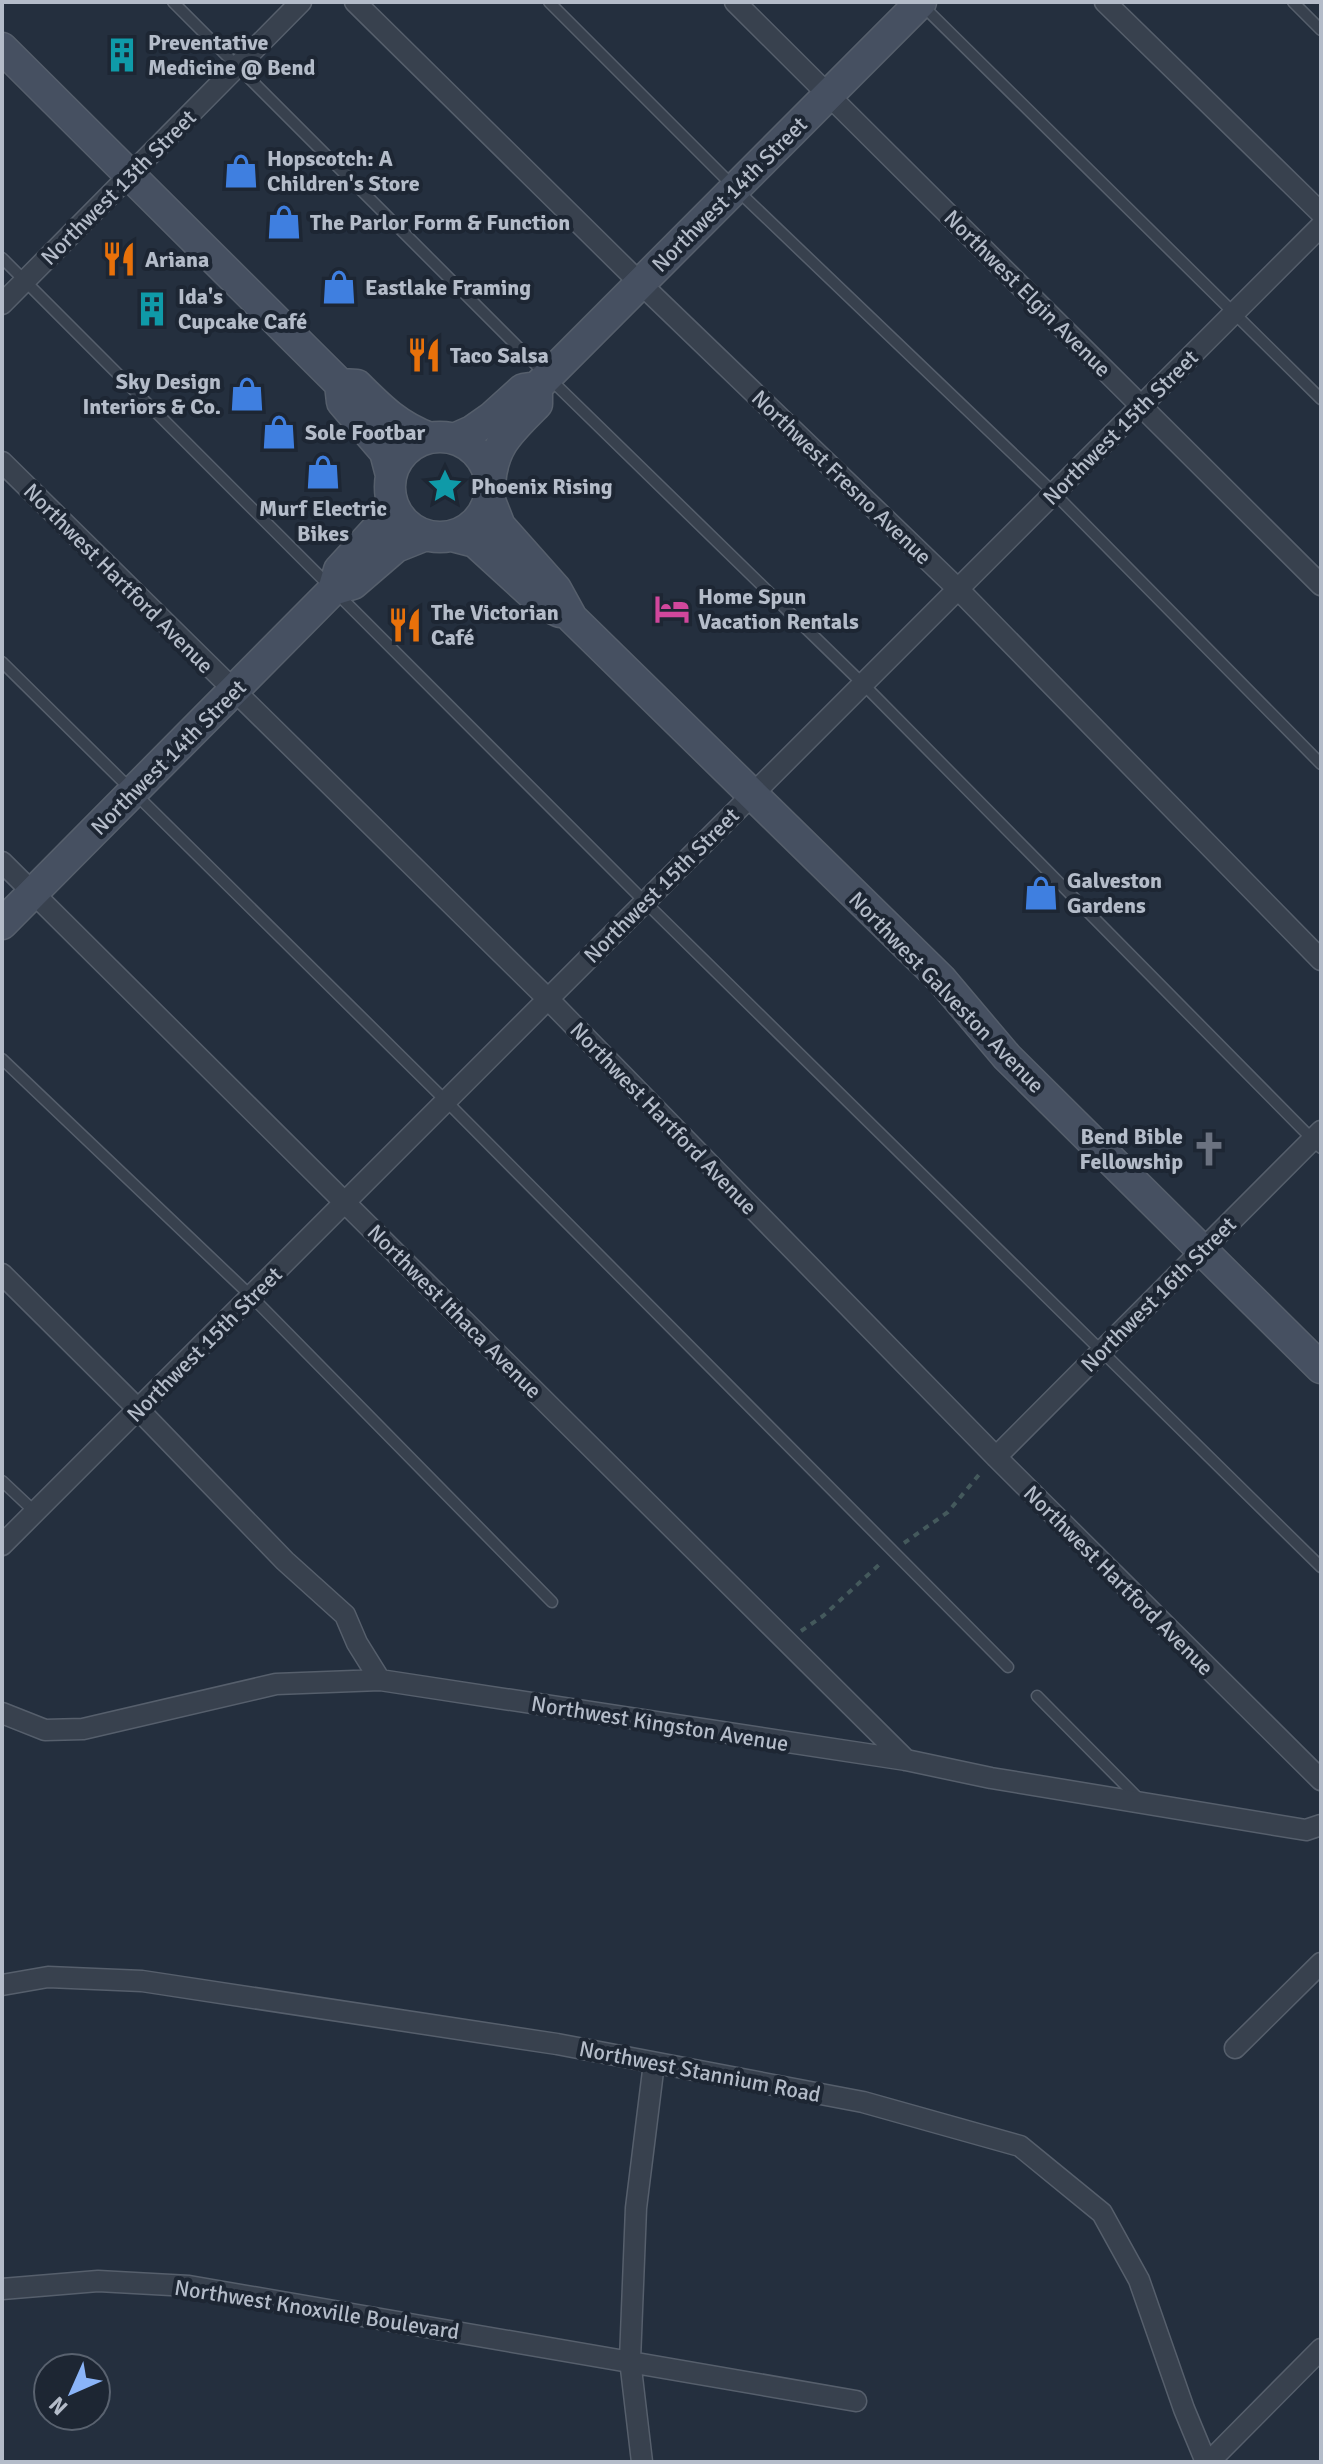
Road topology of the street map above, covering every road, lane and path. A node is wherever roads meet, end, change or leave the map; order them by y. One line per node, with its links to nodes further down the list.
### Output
1 (173, 2): 11 (lane)
2 (301, 2): 11 (street, Northwest 13th Street)
3 (355, 2): 19 (street, Northwest Fresno Avenue)
4 (549, 2): 14 (lane)
5 (735, 2): 12 (street, Northwest Elgin Avenue)
6 (920, 2): 12 (street, Northwest 14th Street); 21 (lane)
7 (1105, 2): 15 (street)
8 (1293, 2): 9 (lane)
9 (1321, 30)
10 (2, 48): 13 (street)
11 (237, 67): 13 (street, Northwest 13th Street); 22 (lane)
12 (829, 95): 14 (street, Northwest 14th Street); 25 (street, Northwest Elgin Avenue)
13 (130, 176): 18 (street, Northwest 13th Street); 23 (street)
14 (736, 189): 19 (street, Northwest 14th Street); 30 (lane)
15 (1321, 213)
16 (1321, 226): 21 (street, Northwest 15th Street)
17 (2, 258): 18 (lane)
18 (25, 281): 20 (street, Northwest 13th Street); 34 (lane)
19 (640, 283): 22 (street, Northwest 14th Street); 33 (street, Northwest Fresno Avenue)
20 (2, 304)
21 (1235, 312): 24 (lane); 25 (street, Northwest 15th Street)
22 (543, 382): 26 (street, Northwest 14th Street); 29 (street, Northwest 14th Street); 37 (lane)
23 (340, 384): 26 (street); 28 (street)
24 (1321, 399)
25 (1141, 406): 30 (street, Northwest 15th Street); 32 (street, Northwest Elgin Avenue)
26 (442, 438): 28 (street); 29 (street)
27 (2, 462): 38 (street, Northwest Hartford Avenue)
28 (391, 488): 31 (street); 34 (street, Northwest 14th Street)
29 (490, 491): 31 (street); 35 (street, Northwest Galveston Avenue)
30 (1054, 493): 33 (street, Northwest 15th Street); 39 (lane)
31 (439, 536): 34 (street, Northwest 14th Street); 35 (street, Northwest Galveston Avenue)
32 (1321, 585)
33 (958, 589): 37 (street, Northwest 15th Street); 46 (street, Northwest Fresno Avenue)
34 (333, 590): 38 (street, Northwest 14th Street); 44 (lane)
35 (572, 618): 41 (street, Northwest Galveston Avenue)
36 (2, 662): 40 (lane)
37 (863, 684): 41 (street, Northwest 15th Street); 50 (lane)
38 (233, 691): 40 (street, Northwest 14th Street); 47 (street, Northwest Hartford Avenue)
39 (1321, 764)
40 (133, 793): 43 (street, Northwest 14th Street); 49 (lane)
41 (751, 794): 44 (street, Northwest 15th Street); 52 (street, Northwest Galveston Avenue)
42 (2, 862): 43 (street, Northwest Ithaca Avenue)
43 (33, 893): 45 (street, Northwest 14th Street); 51 (street, Northwest Ithaca Avenue)
44 (645, 902): 47 (street, Northwest 15th Street); 55 (lane)
45 (2, 924)
46 (1321, 960)
47 (548, 999): 49 (street, Northwest 15th Street); 58 (street, Northwest Hartford Avenue)
48 (2, 1059): 54 (lane)
49 (446, 1101): 51 (street, Northwest 15th Street); 64 (lane)
50 (1318, 1140): 52 (street, Northwest 16th Street)
51 (346, 1203): 54 (street, Northwest 15th Street); 68 (street, Northwest Ithaca Avenue)
52 (1202, 1249): 55 (street, Northwest 16th Street); 56 (street, Northwest Galveston Avenue)
53 (2, 1274): 57 (street)
54 (251, 1296): 57 (street, Northwest 15th Street); 63 (lane)
55 (1101, 1351): 58 (street, Northwest 16th Street); 62 (lane)
56 (1321, 1368)
57 (138, 1409): 60 (street, Northwest 15th Street); 65 (street)
58 (996, 1457): 69 (street, Northwest Hartford Avenue)
59 (2, 1481): 60 (lane)
60 (35, 1512): 61 (street, Northwest 15th Street)
61 (2, 1545)
62 (1321, 1567)
63 (552, 1602)
64 (1008, 1667)
65 (380, 1680): 67 (street, Northwest Kingston Avenue); 68 (street, Northwest Kingston Avenue)
66 (1037, 1696): 70 (lane)
67 (2, 1713)
68 (906, 1760): 70 (street, Northwest Kingston Avenue)
69 (1321, 1780)
70 (1144, 1803): 71 (street, Northwest Kingston Avenue)
71 (1321, 1825)
72 (1321, 1963): 74 (street)
73 (2, 1985): 75 (street, Northwest Stannium Road)
74 (1235, 2048)
75 (654, 2063): 78 (street); 81 (street, Northwest Stannium Road)
76 (2, 2289): 78 (street, Northwest Knoxville Boulevard)
77 (1321, 2349): 81 (street)
78 (630, 2360): 79 (street, Northwest Knoxville Boulevard); 80 (street)
79 (856, 2401)
80 (642, 2462)
81 (1208, 2462)

